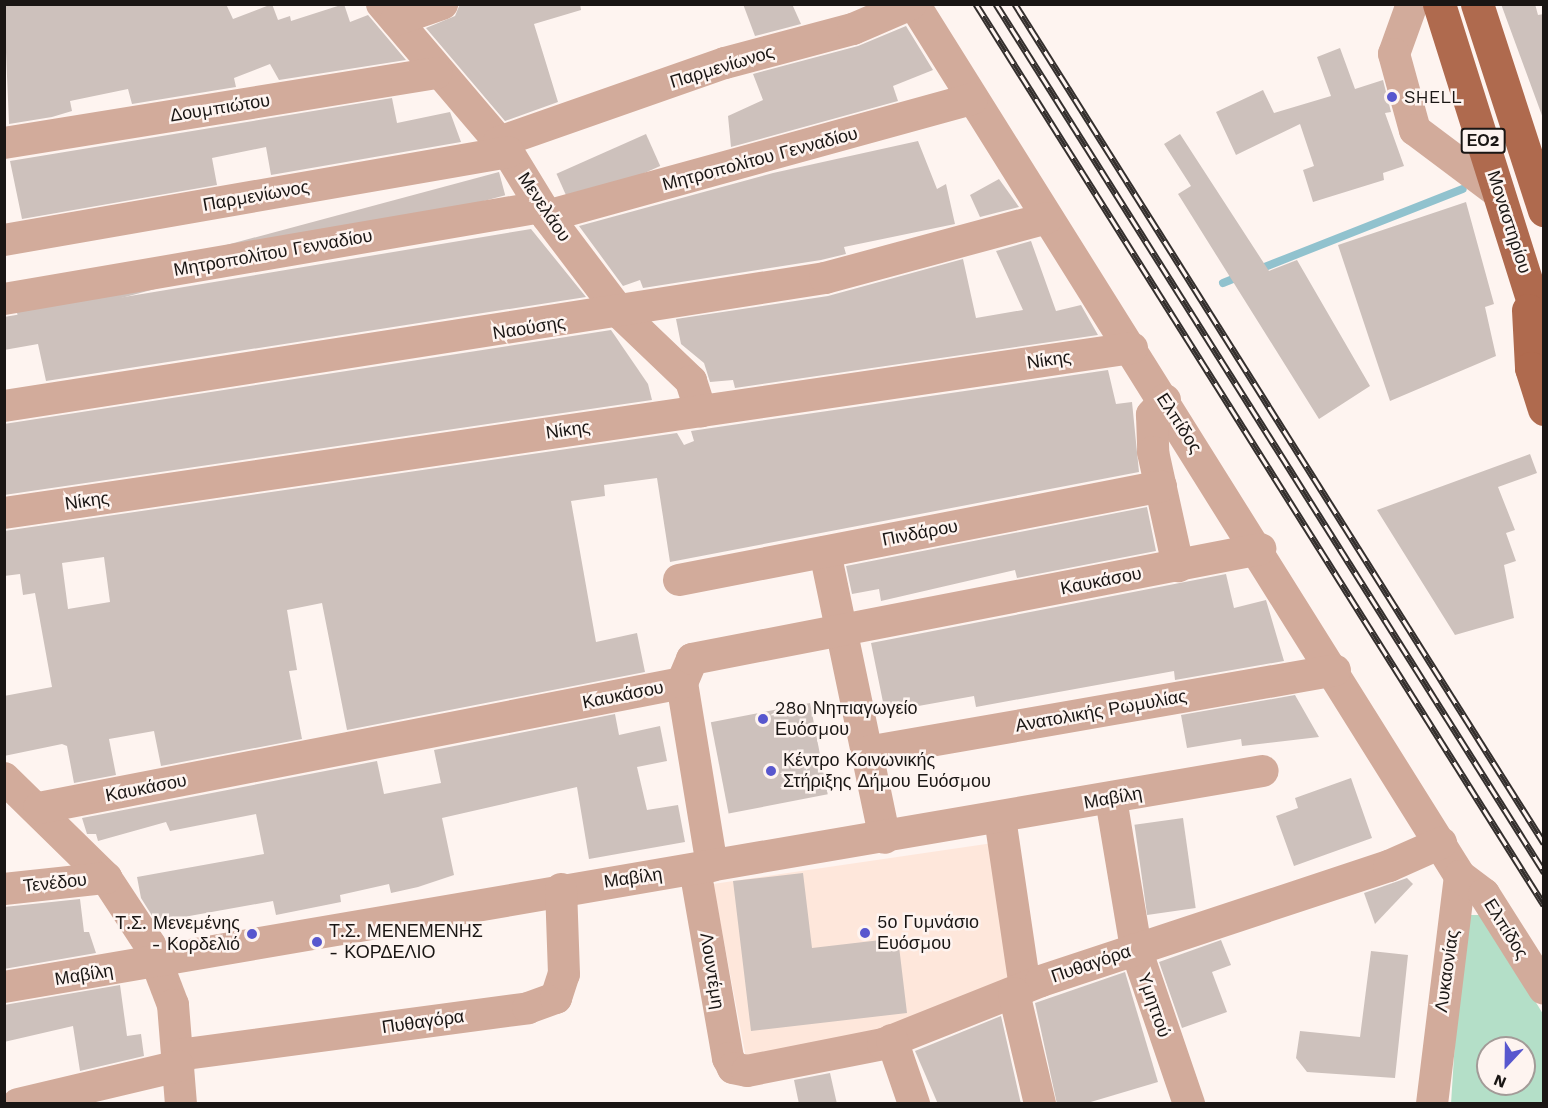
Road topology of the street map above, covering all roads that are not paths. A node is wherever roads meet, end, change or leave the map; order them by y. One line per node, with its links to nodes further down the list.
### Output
1 (442, 4): 6 (street)
2 (913, 4): 8 (street, Ελπίδος); 10 (street, Παρμενίωνος)
3 (1412, 4): 12 (street)
4 (1439, 4): 12 (main road, Μοναστηρίου / ΕΟ2)
5 (1478, 4): 11 (main road, Μοναστηρίου / ΕΟ2)
6 (389, 12): 7 (street, Μενελάου)
7 (436, 73): 9 (street, Δουμπιώτου); 10 (street, Μενελάου)
8 (972, 99): 14 (street, Μητροπολίτου Γενναδίου); 15 (street, Ελπίδος)
9 (4, 143)
10 (504, 147): 14 (street, Μενελάου); 16 (street, Παρμενίωνος)
11 (1536, 155): 13 (main road, Μοναστηρίου / ΕΟ2)
12 (1499, 193): 17 (main road, Μοναστηρίου / ΕΟ2)
13 (1544, 210)
14 (544, 212): 18 (street, Μητροπολίτου Γενναδίου); 19 (street, Μενελάου)
15 (1047, 218): 19 (street, Ναούσης); 21 (street, Ελπίδος)
16 (4, 240)
17 (1527, 278): 20 (main road, Μοναστηρίου / ΕΟ2); 24 (main road)
18 (4, 299)
19 (621, 314): 23 (street, Ναούσης); 25 (street, Μενελάου)
20 (1544, 337)
21 (1132, 348): 22 (street, Ελπίδος); 25 (street, Νίκης)
22 (1165, 400): 26 (street); 28 (street, Ελπίδος)
23 (4, 406)
24 (1544, 409)
25 (700, 411): 27 (street, Νίκης)
26 (1161, 486): 29 (street, Πινδάρου); 30 (street)
27 (4, 513)
28 (1260, 549): 30 (street, Καυκάσου); 33 (street, Ελπίδος)
29 (825, 552): 31 (street, Πινδάρου); 32 (street)
30 (1178, 566): 32 (street, Καυκάσου)
31 (679, 580)
32 (842, 633): 34 (street, Καυκάσου); 35 (street)
33 (1335, 670): 35 (street, Ανατολικής Ρωμυλίας); 42 (street, Ελπίδος)
34 (682, 683): 39 (street, Καυκάσου); 43 (street, Λουντέμη)
35 (867, 752): 41 (street)
36 (1263, 771): 38 (street, Μαβίλη)
37 (4, 778): 39 (street)
38 (1111, 799): 40 (street, Μαβίλη); 48 (street, Υμηττού)
39 (39, 808): 45 (street)
40 (1000, 818): 41 (street, Μαβίλη); 52 (street)
41 (885, 838): 43 (street, Μαβίλη)
42 (1441, 843): 44 (street); 48 (street, Πυθαγόρα)
43 (704, 868): 47 (street, Μαβίλη); 55 (street, Λουντέμη)
44 (1460, 876): 51 (street, Ελπίδος); 61 (street, Λυκαονίας)
45 (106, 878): 46 (street, Τενέδου); 49 (street)
46 (4, 889)
47 (561, 889): 49 (street, Μαβίλη); 54 (street, Πυθαγόρα)
48 (1136, 949): 52 (street, Πυθαγόρα); 60 (street, Υμηττού)
49 (159, 963): 50 (street, Μαβίλη); 54 (street)
50 (4, 987)
51 (1544, 989)
52 (1020, 990): 53 (street, Πυθαγόρα); 59 (street)
53 (892, 1040): 55 (street, Πυθαγόρα); 58 (street)
54 (178, 1061): 56 (street, Πυθαγόρα); 57 (street)
55 (737, 1070)
56 (18, 1104)
57 (181, 1104)
58 (914, 1104)
59 (1040, 1104)
60 (1189, 1104)
61 (1432, 1104)

